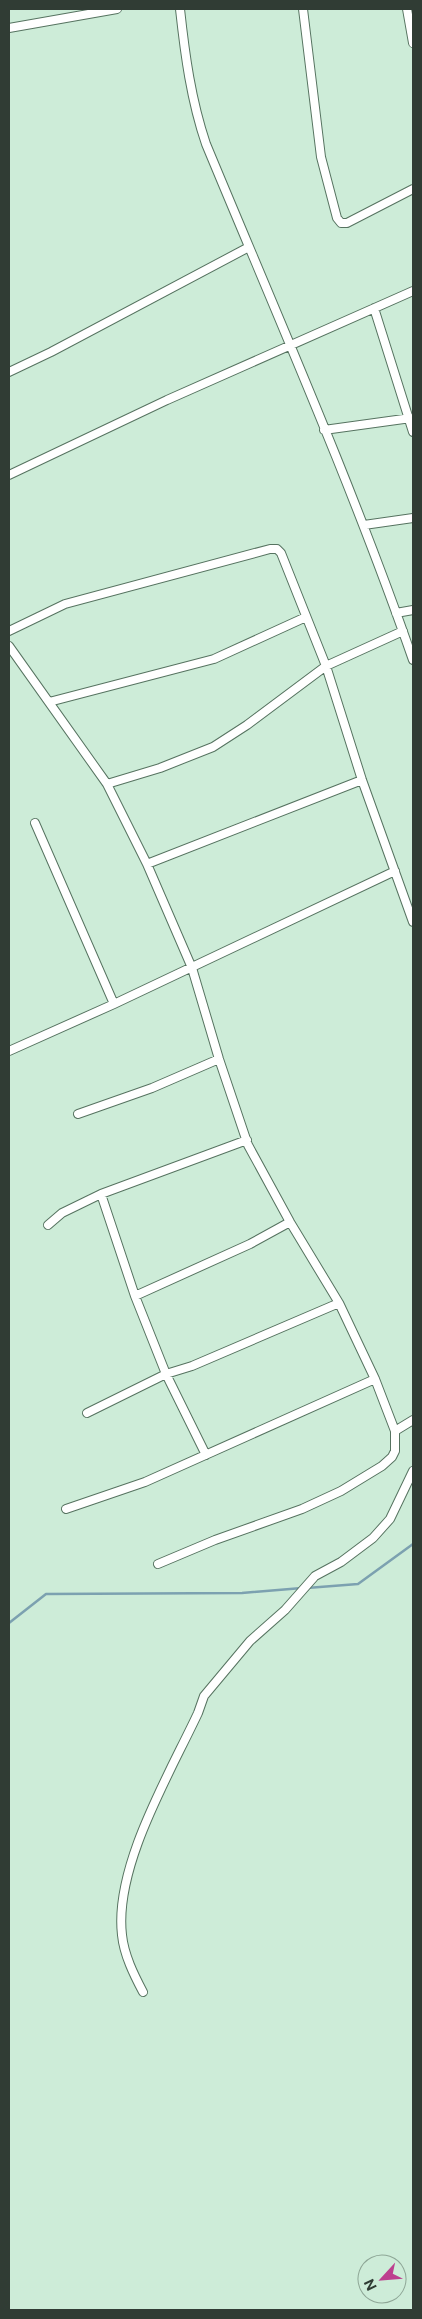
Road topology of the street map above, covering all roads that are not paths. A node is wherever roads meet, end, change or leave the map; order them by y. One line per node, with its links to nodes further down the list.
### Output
1 (117, 9): 5 (street)
2 (180, 9): 10 (street)
3 (304, 9): 9 (street)
4 (408, 9): 7 (street)
5 (93, 11): 6 (street)
6 (9, 28)
7 (412, 31): 8 (street)
8 (413, 43)
9 (413, 189)
10 (249, 247): 13 (street); 14 (street)
11 (413, 291): 12 (street)
12 (374, 308): 13 (street); 15 (street)
13 (292, 346): 16 (street); 18 (street)
14 (9, 372)
15 (411, 418): 16 (street); 17 (street)
16 (324, 430): 20 (street)
17 (413, 432)
18 (9, 475)
19 (413, 518): 20 (street)
20 (364, 525): 22 (street)
21 (413, 610): 22 (street)
22 (396, 613): 25 (street)
23 (306, 617): 24 (street); 28 (street); 29 (street)
24 (9, 631)
25 (403, 631): 27 (street); 28 (street)
26 (9, 646): 29 (street)
27 (413, 660)
28 (326, 666): 30 (street); 31 (street)
29 (49, 702): 31 (street)
30 (362, 780): 33 (street); 34 (street)
31 (107, 784): 33 (street)
32 (35, 823): 37 (street)
33 (147, 864): 36 (street)
34 (395, 871): 35 (street); 36 (street)
35 (413, 922)
36 (192, 968): 37 (street); 39 (street)
37 (114, 1004): 38 (street)
38 (9, 1051)
39 (219, 1060): 40 (street); 41 (street)
40 (78, 1114)
41 (247, 1140): 42 (street); 43 (street)
42 (101, 1194): 44 (street); 45 (street)
43 (290, 1222): 45 (street); 46 (street)
44 (48, 1226)
45 (135, 1296): 47 (street)
46 (339, 1303): 47 (street); 48 (street)
47 (166, 1374): 49 (street); 52 (street)
48 (375, 1379): 51 (street); 52 (street)
49 (87, 1413)
50 (413, 1420): 51 (street)
51 (395, 1431): 55 (street)
52 (206, 1455): 54 (street)
53 (413, 1471): 56 (street)
54 (66, 1509)
55 (158, 1564)
56 (142, 1992)

